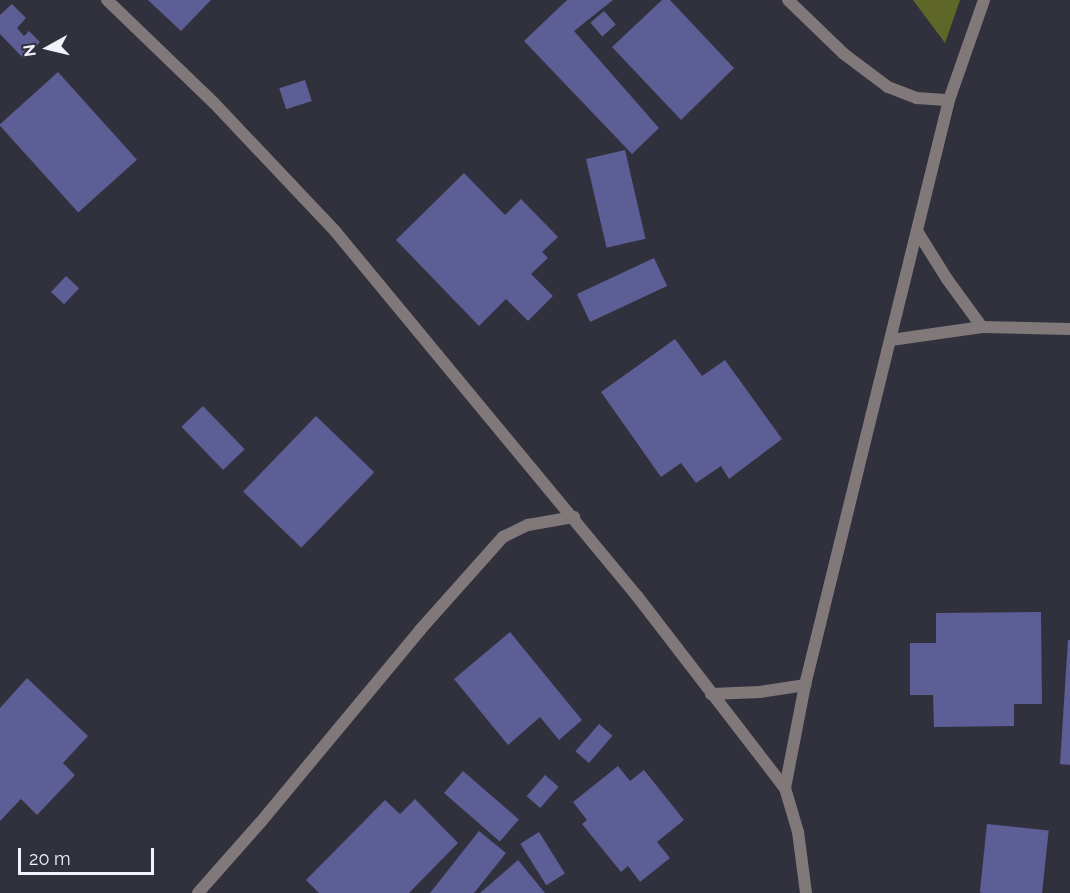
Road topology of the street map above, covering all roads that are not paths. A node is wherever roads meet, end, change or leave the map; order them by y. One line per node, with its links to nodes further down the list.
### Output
1 (107, 0): 9 (street)
2 (788, 0): 4 (street)
3 (984, 0): 4 (street)
4 (949, 100): 5 (street)
5 (917, 231): 6 (street); 8 (street)
6 (982, 327): 7 (street); 8 (street)
7 (1070, 329)
8 (891, 340): 10 (street)
9 (574, 517): 11 (street); 13 (street)
10 (806, 686): 11 (street); 12 (street)
11 (711, 694): 12 (street)
12 (785, 788): 14 (street)
13 (198, 893)
14 (806, 893)

